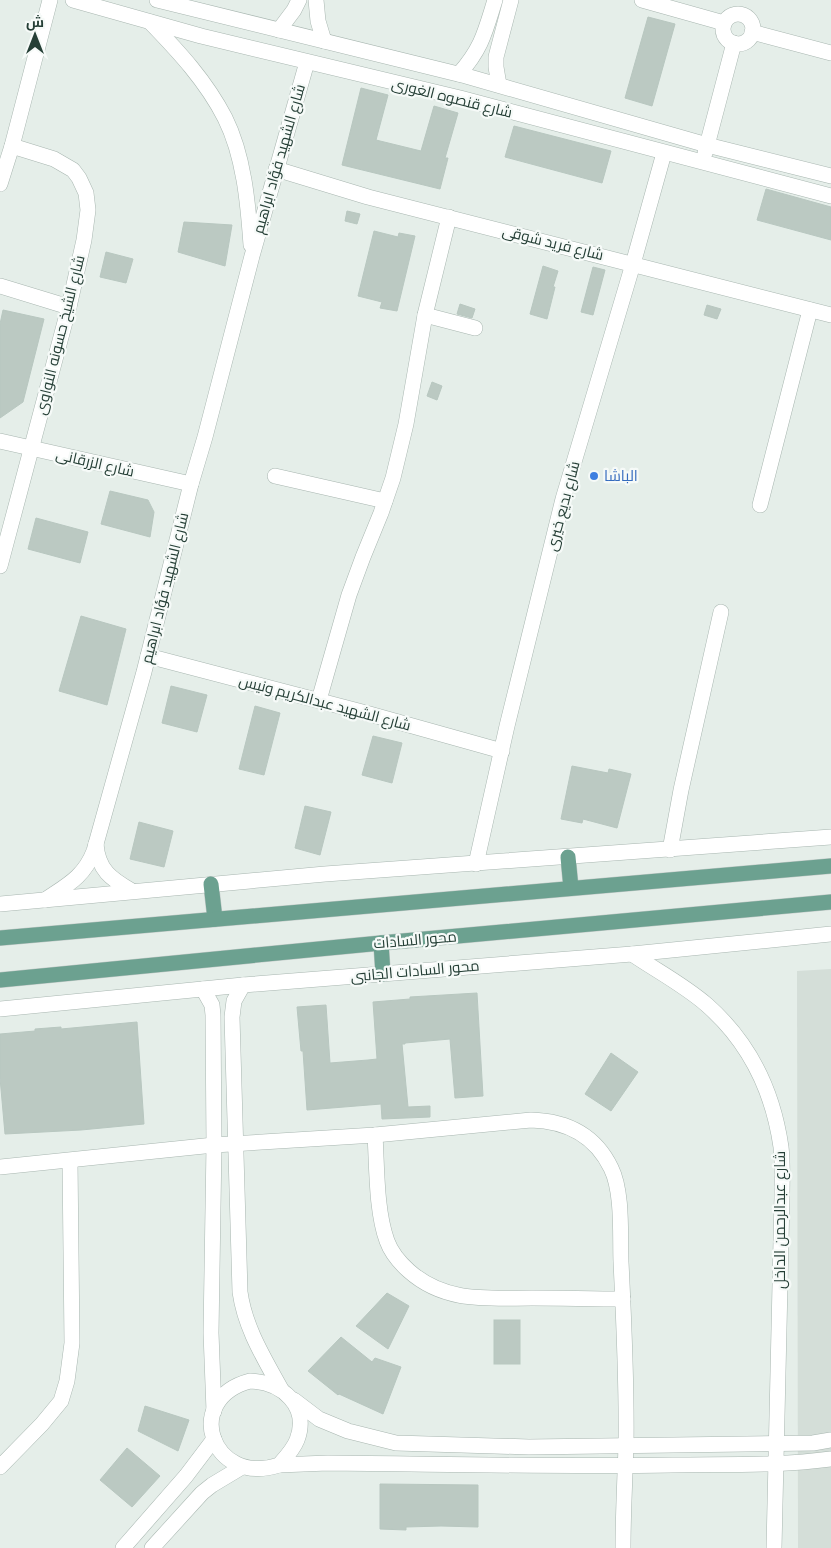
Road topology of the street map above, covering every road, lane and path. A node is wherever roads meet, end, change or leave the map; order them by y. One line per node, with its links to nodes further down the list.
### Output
1 (50, 0): 23 (street)
2 (73, 0): 11 (street, شارع قنصوه الغورى)
3 (157, 0): 9 (street, شارع قنصوه الغورى)
4 (299, 0): 13 (street)
5 (316, 0): 15 (street)
6 (495, 0): 19 (street)
7 (511, 0): 20 (street)
8 (642, 0): 12 (street)
9 (174, 2): 13 (street, شارع قنصوه الغورى)
10 (744, 7): 12 (street); 14 (street)
11 (149, 21): 18 (street, شارع قنصوه الغورى); 32 (street, شارع الشهيد فؤاد ابراهيم)
12 (724, 23): 16 (street)
13 (279, 30): 15 (street, شارع قنصوه الغورى)
14 (752, 32): 16 (street); 17 (street)
15 (324, 42): 19 (street, شارع قنصوه الغورى)
16 (734, 43): 22 (street)
17 (831, 53)
18 (307, 62): 24 (street, شارع قنصوه الغورى); 27 (street, شارع الشهيد فؤاد ابراهيم)
19 (459, 74): 20 (street, شارع قنصوه الغورى)
20 (499, 85): 21 (street, شارع قنصوه الغورى)
21 (643, 128): 22 (street, شارع قنصوه الغورى); 24 (street)
22 (707, 145): 26 (street); 28 (street, شارع قنصوه الغورى)
23 (12, 146): 29 (street); 35 (street, شارع الشيخ حسونه النواوى)
24 (637, 146): 25 (street, شارع قنصوه الغورى)
25 (664, 153): 26 (street, شارع قنصوه الغورى); 33 (street, شارع بديع خيرى)
26 (703, 162): 30 (street, شارع قنصوه الغورى)
27 (276, 169): 31 (street, شارع فريد شوقى); 32 (street, شارع الشهيد فؤاد ابراهيم)
28 (831, 176)
29 (0, 184)
30 (831, 196)
31 (449, 217): 33 (street, شارع فريد شوقى); 37 (street)
32 (252, 256): 43 (street, شارع الشهيد فؤاد ابراهيم)
33 (633, 264): 36 (street, شارع فريد شوقى); 50 (street, شارع بديع خيرى)
34 (0, 286): 35 (street)
35 (69, 307): 41 (street, شارع الشيخ حسونه النواوى)
36 (810, 310): 38 (street, شارع فريد شوقى); 45 (street)
37 (425, 315): 39 (street); 44 (street)
38 (831, 315)
39 (475, 328)
40 (0, 441): 41 (street, شارع الزرقانى)
41 (31, 448): 43 (street, شارع الزرقانى); 46 (street, شارع الشيخ حسونه النواوى)
42 (275, 476): 44 (street)
43 (191, 484): 48 (street, شارع الشهيد فؤاد ابراهيم)
44 (385, 501): 49 (street)
45 (760, 505)
46 (0, 566)
47 (721, 612): 53 (street)
48 (148, 656): 49 (street, شارع الشهيد عبدالكريم ونيس); 52 (street, شارع الشهيد فؤاد ابراهيم)
49 (319, 700): 50 (street, شارع الشهيد عبدالكريم ونيس)
50 (502, 750): 55 (street, شارع بديع خيرى)
51 (831, 837): 53 (street)
52 (96, 843): 59 (street); 60 (street, شارع الشهيد فؤاد ابراهيم)
53 (670, 850): 54 (street)
54 (568, 858): 55 (street); 58 (main road)
55 (476, 864): 57 (street)
56 (831, 866): 58 (main road)
57 (211, 884): 59 (street); 63 (main road)
58 (571, 888): 63 (main road)
59 (132, 891): 60 (street)
60 (45, 900): 62 (street)
61 (831, 902): 66 (main road, محور السادات)
62 (0, 904)
63 (215, 919): 65 (main road)
64 (831, 934): 67 (street, محور السادات الجانبى)
65 (0, 938)
66 (381, 943): 68 (main road); 69 (main road, محور السادات)
67 (632, 954): 68 (street, محور السادات الجانبى); 84 (street, شارع عبدالرحمن الداخل)
68 (384, 974): 70 (street, محور السادات الجانبى)
69 (0, 980)
70 (243, 985): 71 (street, محور السادات الجانبى); 74 (street)
71 (203, 989): 72 (street, محور السادات الجانبى); 75 (street)
72 (0, 1009)
73 (375, 1136): 74 (street); 78 (street); 78 (street)
74 (235, 1144): 75 (street); 79 (street)
75 (214, 1145): 76 (street); 81 (street)
76 (70, 1160): 77 (street); 90 (street)
77 (0, 1167)
78 (623, 1299): 85 (street)
79 (281, 1389): 80 (street); 81 (street)
80 (294, 1400): 85 (street); 88 (street)
81 (214, 1411): 82 (street)
82 (214, 1439): 91 (street); 92 (street)
83 (831, 1440): 84 (street)
84 (775, 1442): 85 (street); 87 (street, شارع عبدالرحمن الداخل)
85 (626, 1446): 89 (street)
86 (831, 1459): 87 (street)
87 (775, 1463): 89 (street); 95 (street, شارع عبدالرحمن الداخل)
88 (279, 1466): 89 (street); 91 (street)
89 (624, 1466): 94 (street)
90 (0, 1467)
91 (242, 1467): 93 (street)
92 (122, 1548)
93 (152, 1548)
94 (623, 1548)
95 (774, 1548)

